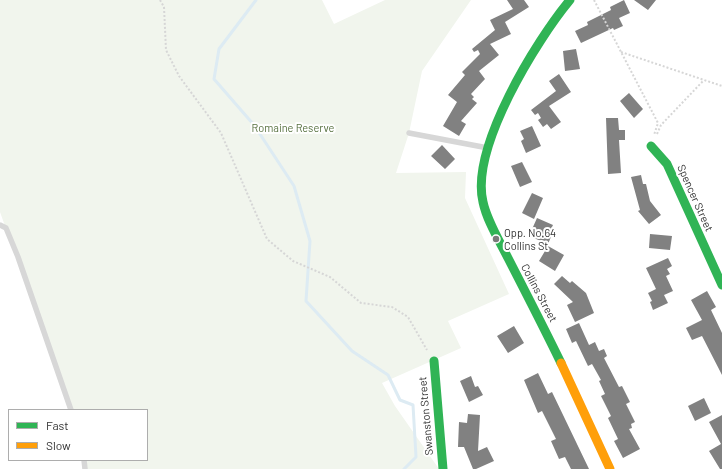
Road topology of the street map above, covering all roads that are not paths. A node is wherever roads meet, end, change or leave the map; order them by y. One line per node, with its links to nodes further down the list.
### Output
1 (570, 0): 4 (street, Collins Street)
2 (409, 132): 4 (lane)
3 (651, 146): 6 (street, Spencer Street)
4 (488, 148): 10 (street, Collins Street)
5 (0, 225): 8 (lane)
6 (722, 285)
7 (434, 361): 9 (street, Swanston Street)
8 (71, 409)
9 (443, 469)
10 (610, 469)

